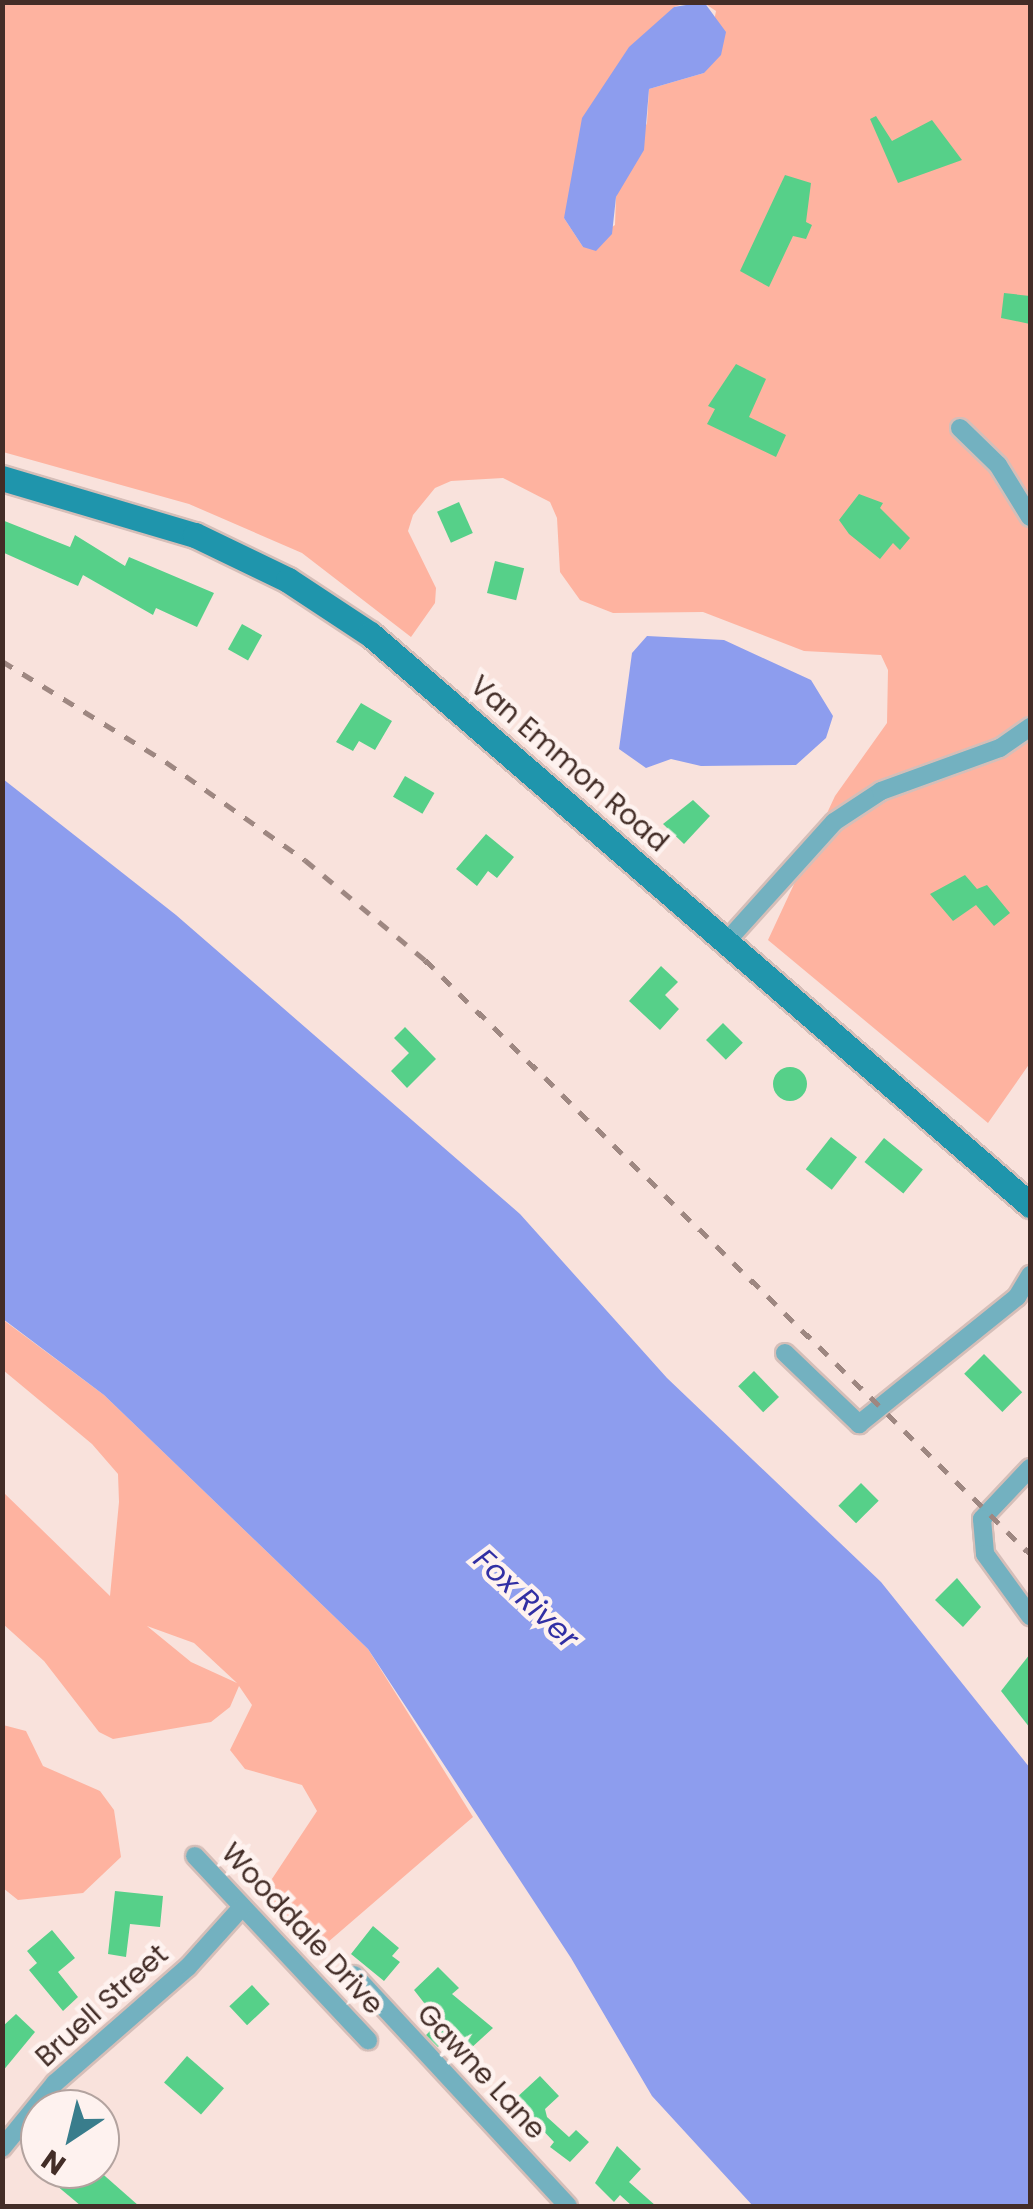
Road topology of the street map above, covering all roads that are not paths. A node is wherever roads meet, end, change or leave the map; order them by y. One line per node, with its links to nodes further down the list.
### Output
1 (960, 428): 3 (street)
2 (2, 478): 5 (street, Van Emmon Road)
3 (1030, 516)
4 (1030, 727): 5 (street)
5 (726, 942): 6 (street, Van Emmon Road)
6 (1030, 1205)
7 (1030, 1275): 8 (street)
8 (785, 1353)
9 (1030, 1468): 10 (street)
10 (1030, 1616)
11 (195, 1856): 12 (street, Wooddale Drive)
12 (242, 1907): 14 (street, Wooddale Drive); 15 (street, Bruell Street)
13 (354, 1975): 16 (street, Gawne Lane)
14 (368, 2040)
15 (2, 2148)
16 (568, 2206)

